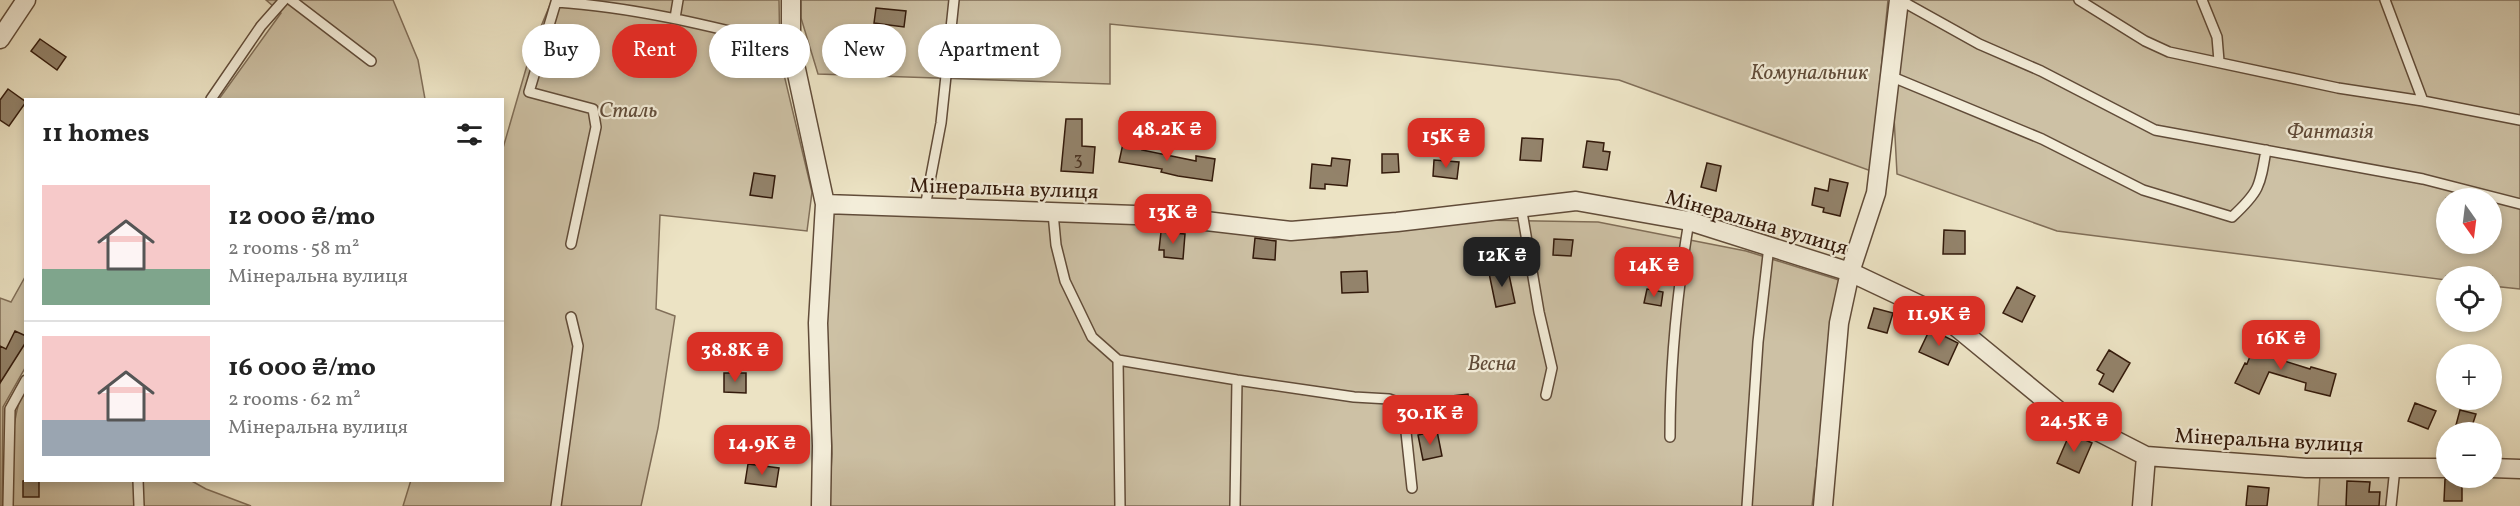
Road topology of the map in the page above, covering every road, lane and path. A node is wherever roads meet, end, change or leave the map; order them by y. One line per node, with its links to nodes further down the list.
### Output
1 (26, 0): 14 (street)
2 (284, 0): 19 (lane)
3 (291, 0): 15 (lane)
4 (678, 0): 11 (lane)
5 (790, 0): 12 (street)
6 (954, 0): 26 (lane)
7 (1900, 0): 17 (street); 22 (lane)
8 (2079, 0): 16 (lane)
9 (2202, 0): 16 (lane)
10 (2385, 0): 20 (lane)
11 (675, 18): 13 (lane); 29 (lane)
12 (791, 24)
13 (709, 26)
14 (0, 39)
15 (371, 61)
16 (2219, 62): 20 (lane)
17 (1890, 76): 22 (lane); 31 (street)
18 (798, 78): 23 (street)
19 (212, 98)
20 (2424, 101): 21 (lane)
21 (2520, 120)
22 (2266, 150): 24 (lane)
23 (825, 204): 26 (street, Мінеральна вулиця); 48 (street)
24 (2520, 204)
25 (1521, 206): 27 (street, Мінеральна вулиця); 28 (street, Мінеральна вулиця); 36 (lane)
26 (924, 207): 27 (street, Мінеральна вулиця)
27 (1053, 213): 33 (lane)
28 (1689, 221): 30 (street, Мінеральна вулиця); 37 (lane)
29 (571, 244)
30 (1769, 246): 31 (street, Мінеральна вулиця); 51 (lane)
31 (1850, 272): 38 (street, Мінеральна вулиця); 52 (street)
32 (571, 317): 47 (lane)
33 (1118, 360): 34 (lane); 49 (lane)
34 (1237, 380): 44 (lane); 50 (lane)
35 (24, 384): 45 (lane)
36 (1546, 395)
37 (1670, 437)
38 (2146, 456): 39 (street, Мінеральна вулиця); 53 (street)
39 (2395, 468): 40 (street, Мінеральна вулиця); 54 (lane)
40 (2436, 468)
41 (2502, 468): 42 (street)
42 (2520, 469)
43 (138, 482): 46 (lane)
44 (1412, 488)
45 (8, 506)
46 (139, 506)
47 (556, 506)
48 (821, 506)
49 (1120, 506)
50 (1235, 506)
51 (1747, 506)
52 (1823, 506)
53 (2142, 506)
54 (2391, 506)

